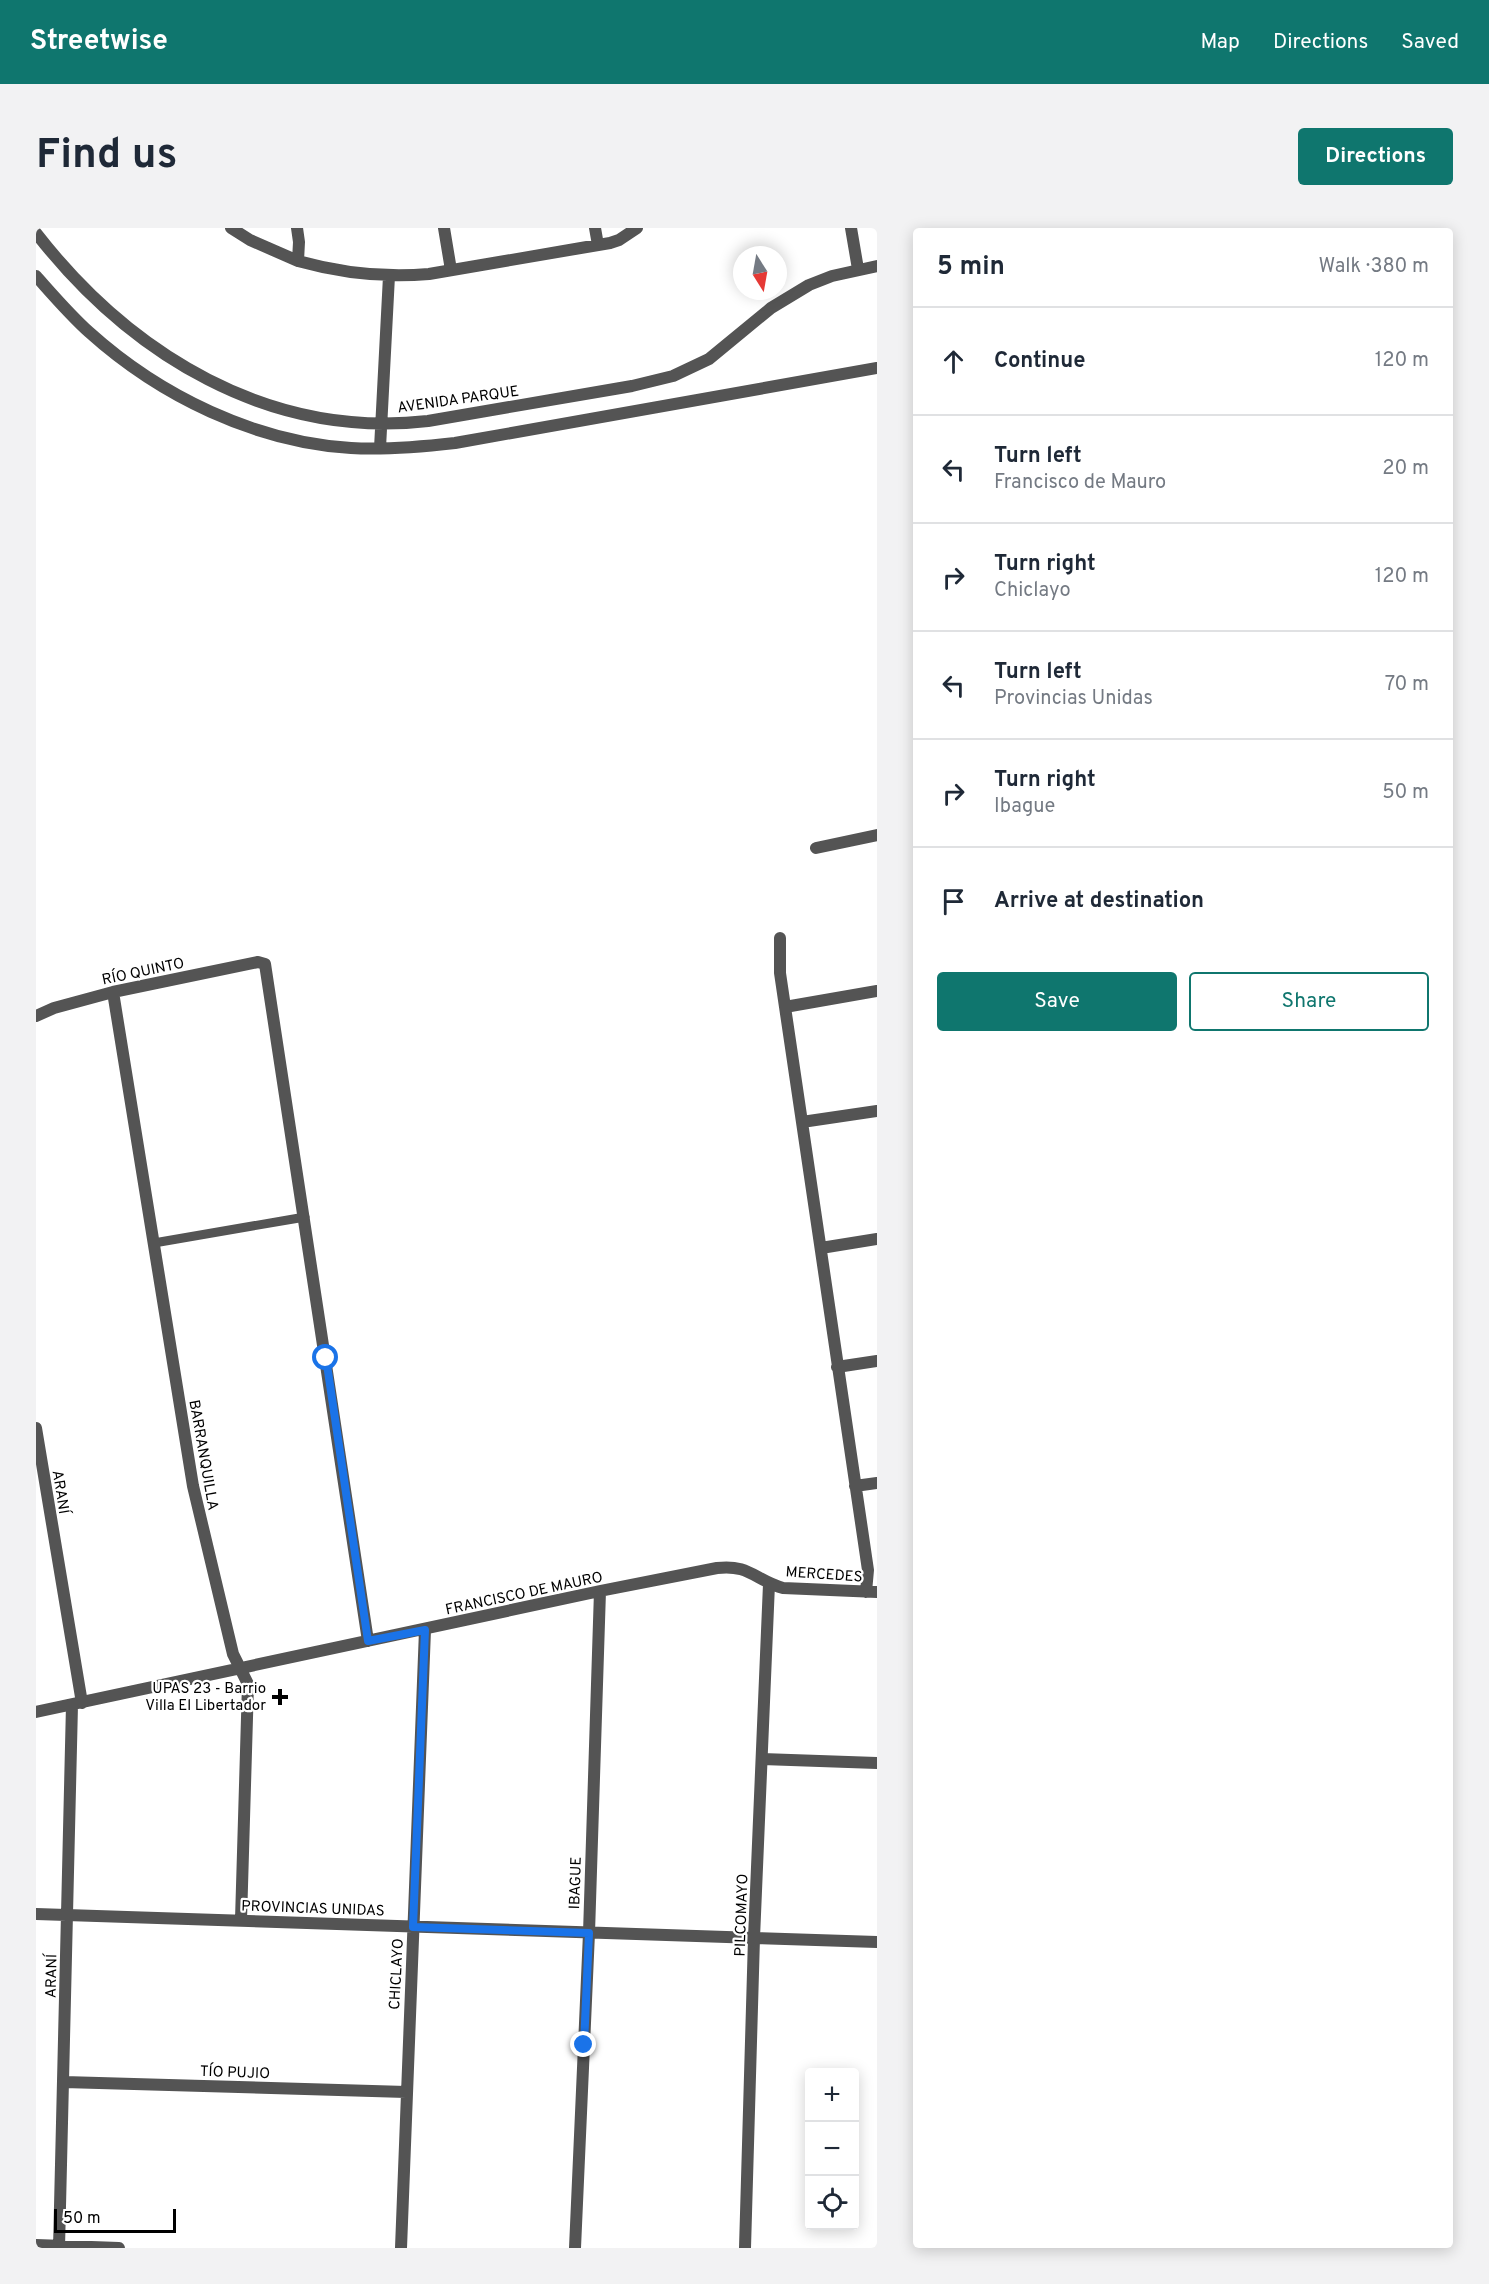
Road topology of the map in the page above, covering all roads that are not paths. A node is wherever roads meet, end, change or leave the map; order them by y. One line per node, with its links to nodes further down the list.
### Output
1 (231, 228): 9 (street)
2 (297, 228): 9 (street)
3 (444, 228): 12 (street)
4 (595, 228): 8 (street)
5 (637, 228): 8 (street)
6 (851, 228): 11 (street)
7 (36, 233): 16 (street, AVENIDA PARQUE)
8 (598, 245): 12 (street)
9 (298, 261): 14 (street)
10 (877, 266): 11 (street, AVENIDA PARQUE)
11 (858, 269): 16 (street, AVENIDA PARQUE)
12 (451, 270): 14 (street)
13 (36, 276): 17 (street)
14 (389, 276): 16 (street)
15 (877, 368): 17 (street)
16 (380, 424): 17 (street)
17 (380, 448)
18 (877, 835): 19 (street)
19 (816, 848)
20 (780, 938): 23 (street)
21 (877, 991): 23 (street)
22 (113, 992): 24 (street, RÍO QUINTO); 27 (street, RÍO QUINTO); 29 (street, BARRANQUILLA)
23 (785, 1007): 26 (street)
24 (36, 1016)
25 (877, 1112): 26 (street)
26 (802, 1122): 30 (street)
27 (305, 1217): 29 (lane); 40 (street)
28 (877, 1239): 30 (street)
29 (154, 1243): 41 (street, BARRANQUILLA)
30 (821, 1248): 32 (street)
31 (877, 1361): 32 (street)
32 (837, 1367): 35 (street)
33 (36, 1428): 42 (street, ARANÍ)
34 (877, 1483): 35 (street)
35 (855, 1486): 38 (street)
36 (769, 1584): 37 (street, FRANCISCO DE MAURO); 38 (street, MERCEDES); 44 (street, PILCOMAYO)
37 (600, 1591): 39 (street, FRANCISCO DE MAURO); 50 (street, IBAGUE)
38 (872, 1592)
39 (425, 1630): 40 (street, FRANCISCO DE MAURO); 49 (street, CHICLAYO)
40 (368, 1641): 41 (street, FRANCISCO DE MAURO)
41 (241, 1669): 42 (street, FRANCISCO DE MAURO); 48 (street, BARRANQUILLA)
42 (77, 1704): 43 (street, FRANCISCO DE MAURO); 47 (street, ARANÍ)
43 (36, 1712)
44 (762, 1759): 45 (street); 51 (street, PILCOMAYO)
45 (877, 1762)
46 (36, 1914): 47 (street, PROVINCIAS UNIDAS)
47 (66, 1914): 48 (street, PROVINCIAS UNIDAS); 53 (street, ARANÍ)
48 (241, 1920): 49 (street, PROVINCIAS UNIDAS)
49 (413, 1927): 50 (street, PROVINCIAS UNIDAS); 54 (street, CHICLAYO)
50 (589, 1933): 51 (street, PROVINCIAS UNIDAS); 59 (street, IBAGUE)
51 (754, 1938): 52 (street, PROVINCIAS UNIDAS); 60 (street, PILCOMAYO)
52 (877, 1942)
53 (64, 2082): 54 (street, TÍO PUJIO); 56 (street, ARANÍ)
54 (406, 2092): 58 (street, CHICLAYO)
55 (36, 2245): 56 (street)
56 (59, 2247): 57 (street)
57 (119, 2248)
58 (401, 2248)
59 (575, 2248)
60 (745, 2248)

